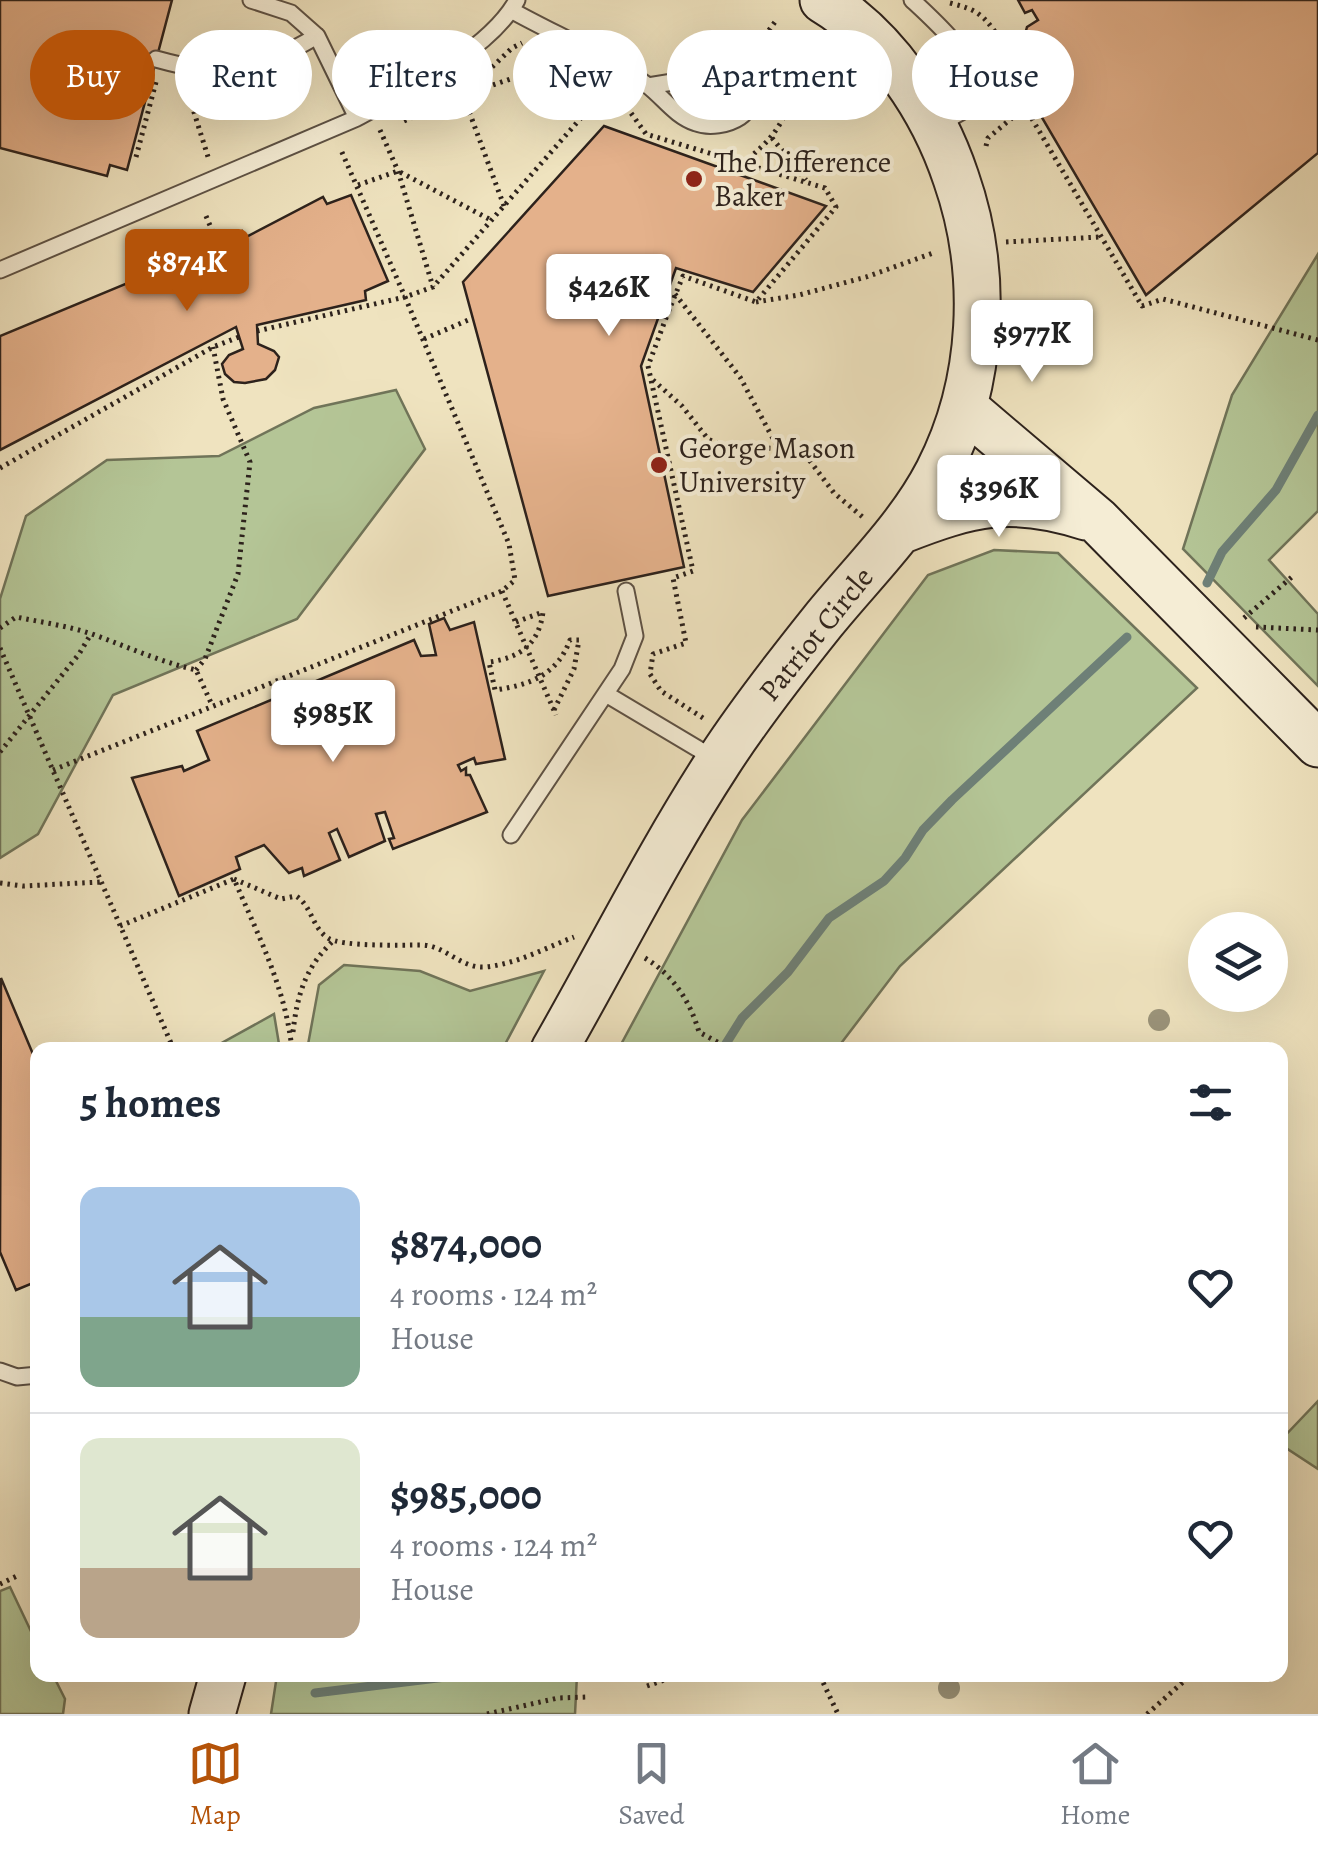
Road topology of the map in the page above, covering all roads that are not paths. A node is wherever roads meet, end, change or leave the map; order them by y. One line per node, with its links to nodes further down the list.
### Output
1 (251, 0): 6 (lane)
2 (912, 0): 11 (lane)
3 (837, 4): 11 (street, Patriot Circle)
4 (514, 5): 5 (lane); 9 (lane)
5 (490, 30)
6 (317, 36): 7 (lane); 8 (lane)
7 (156, 60)
8 (332, 67)
9 (648, 86): 9 (lane)
10 (352, 120): 12 (lane)
11 (935, 127): 13 (street, Patriot Circle)
12 (0, 270)
13 (976, 340): 14 (street, Patriot Circle); 15 (street)
14 (965, 408): 15 (street); 17 (street, Patriot Circle)
15 (1020, 455): 16 (street)
16 (1098, 520): 17 (street); 21 (street)
17 (888, 529): 20 (street, Patriot Circle)
18 (626, 591): 19 (lane)
19 (606, 694): 20 (lane); 22 (lane)
20 (714, 741): 23 (street, Patriot Circle)
21 (1318, 744)
22 (512, 834)
23 (558, 1042)
24 (0, 1371): 25 (lane)
25 (30, 1376)
26 (220, 1682): 27 (street)
27 (212, 1714)

